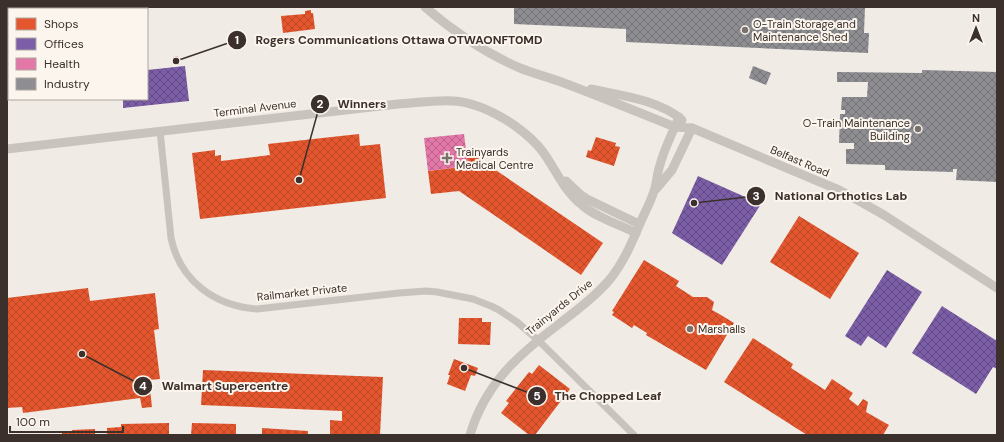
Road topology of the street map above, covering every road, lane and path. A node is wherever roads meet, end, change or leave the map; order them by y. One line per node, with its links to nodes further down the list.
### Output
1 (425, 7): 2 (street, Belfast Road)
2 (562, 82): 3 (street, Belfast Road); 4 (street, Belfast Road)
3 (679, 117): 4 (street, Trainyards Drive); 5 (street, Belfast Road)
4 (675, 127): 5 (street, Belfast Road); 8 (street, Trainyards Drive)
5 (692, 128): 8 (street, Trainyards Drive); 10 (street, Belfast Road)
6 (160, 132): 7 (street, Terminal Avenue); 9 (street, Terminal Avenue); 11 (street, Railmarket Private)
7 (7, 149)
8 (654, 191): 9 (street, Trainyards Drive)
9 (638, 229): 11 (street, Trainyards Drive)
10 (997, 288)
11 (538, 340): 12 (street, Trainyards Drive); 13 (street, Railmarket Private)
12 (470, 435)
13 (634, 435)

